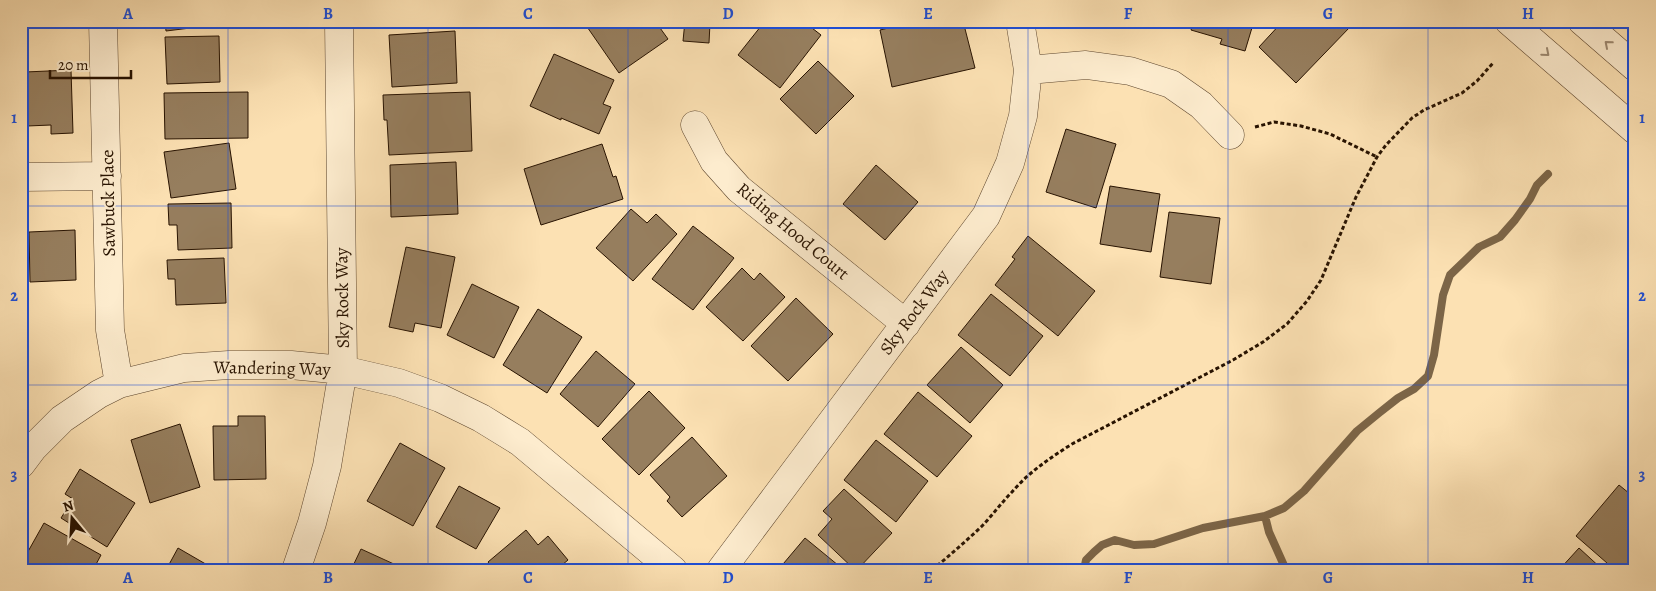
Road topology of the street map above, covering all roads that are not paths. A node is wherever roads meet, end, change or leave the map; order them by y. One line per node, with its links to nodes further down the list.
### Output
1 (103, 21): 11 (street, Sawbuck Place)
2 (338, 21): 14 (street, Sky Rock Way)
3 (1020, 21): 7 (street, Sky Rock Way)
4 (1509, 21): 9 (street, one-way to 9)
5 (1582, 21): 6 (street, one-way to 5)
6 (1635, 67)
7 (1028, 70): 10 (street); 13 (street, Sky Rock Way)
8 (696, 125): 13 (street, Riding Hood Court)
9 (1635, 130)
10 (1230, 135)
11 (107, 176): 12 (street); 15 (street, Sawbuck Place)
12 (21, 177)
13 (906, 324): 19 (street, Sky Rock Way)
14 (343, 370): 15 (street, Wandering Way); 17 (street, Sky Rock Way); 18 (street, Wandering Way)
15 (119, 384): 16 (street, Wandering Way)
16 (21, 464)
17 (296, 570)
18 (673, 570)
19 (721, 570)

